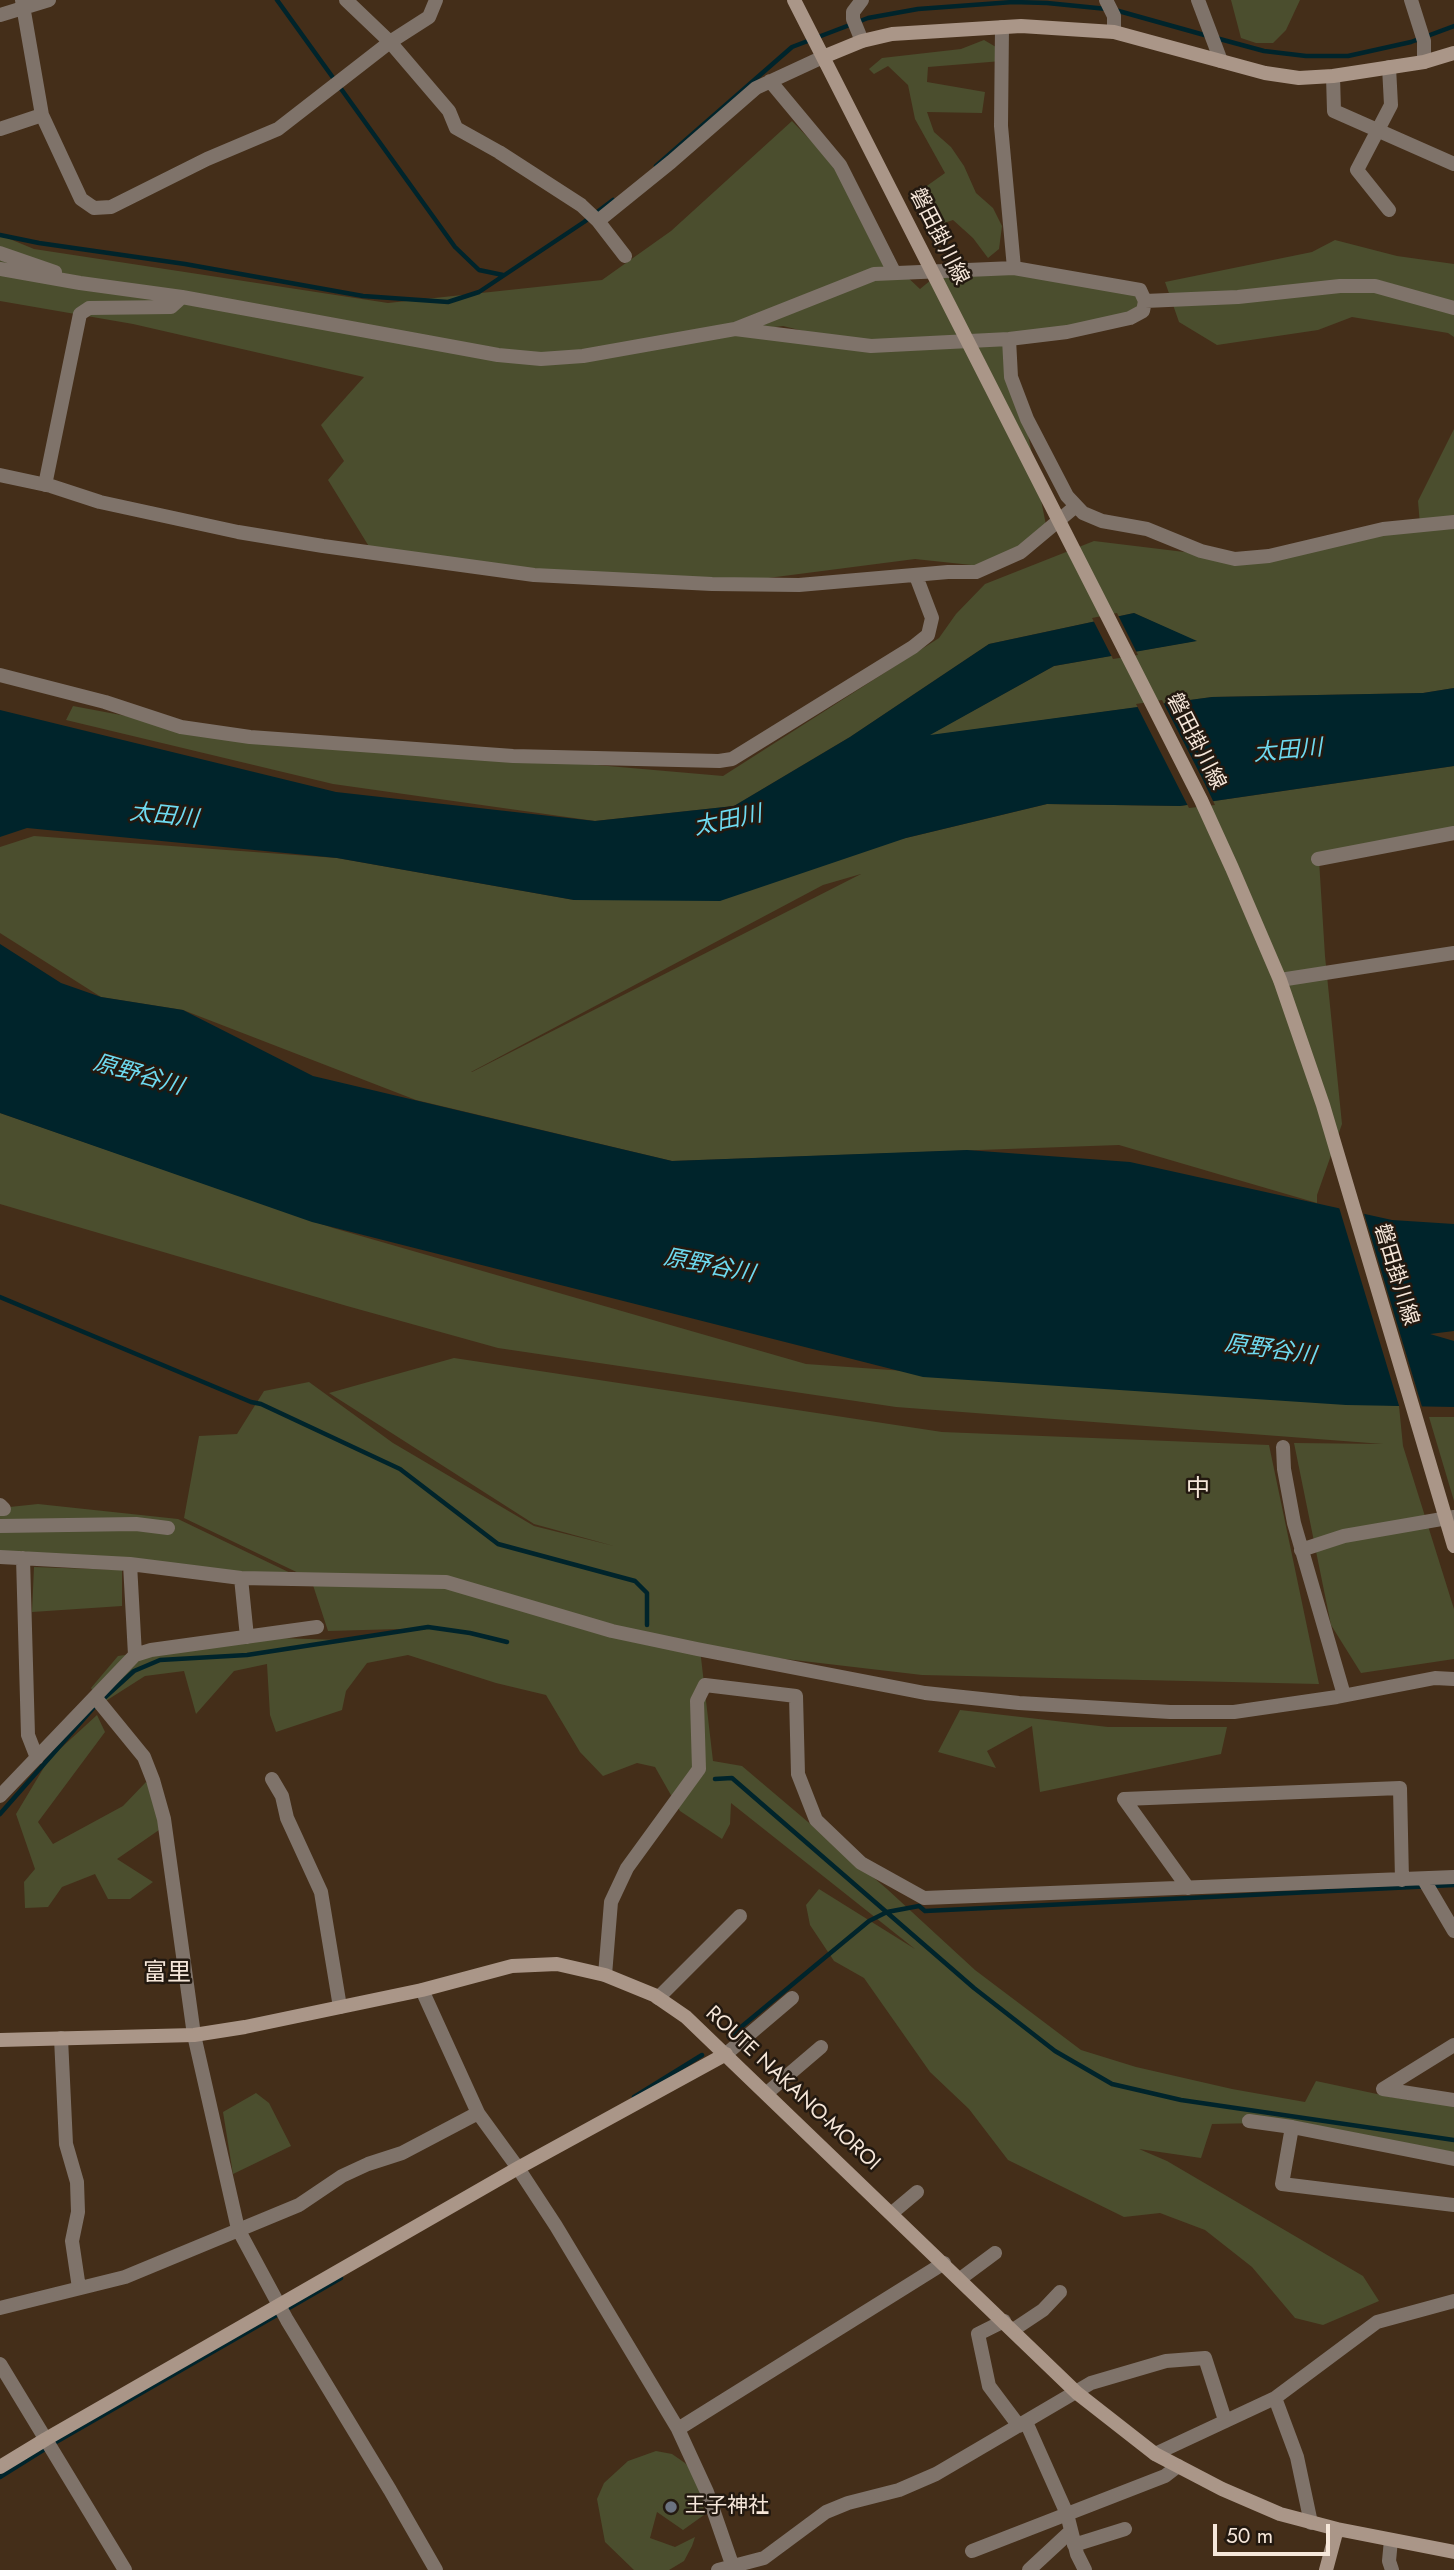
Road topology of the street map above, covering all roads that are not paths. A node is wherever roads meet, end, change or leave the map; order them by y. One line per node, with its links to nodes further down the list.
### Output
1 (49, 0): 9 (street)
2 (346, 0): 14 (street)
3 (436, 0): 14 (street)
4 (794, 0): 16 (main road, 磐田掛川線)
5 (862, 0): 13 (street)
6 (1106, 0): 12 (street)
7 (1198, 0): 17 (street)
8 (1411, 0): 18 (street)
9 (23, 4): 10 (street); 22 (street)
10 (0, 15)
11 (1002, 27): 12 (main road); 13 (main road); 30 (street)
12 (1114, 33): 17 (main road)
13 (862, 41): 16 (main road)
14 (390, 42): 22 (street); 27 (street)
15 (1454, 53): 18 (main road)
16 (823, 57): 21 (street); 48 (main road, 磐田掛川線)
17 (1222, 61): 20 (main road)
18 (1423, 62): 19 (main road)
19 (1388, 67): 20 (main road); 24 (street)
20 (1334, 76): 24 (street)
21 (770, 81): 27 (street); 32 (street)
22 (42, 115): 23 (street)
23 (0, 129)
24 (1377, 131): 25 (street); 26 (street)
25 (1454, 164)
26 (1389, 210)
27 (598, 222): 29 (street)
28 (0, 253): 33 (street)
29 (625, 256)
30 (1014, 268): 32 (street); 35 (street)
31 (0, 269): 33 (street)
32 (894, 272): 37 (street)
33 (80, 284): 34 (street)
34 (182, 298): 37 (street); 40 (street)
35 (1145, 301): 36 (street); 38 (street)
36 (1454, 308)
37 (735, 329): 38 (street)
38 (1009, 339): 41 (street)
39 (0, 475): 40 (street)
40 (46, 485): 43 (street)
41 (1076, 506): 42 (street); 43 (street)
42 (1454, 522)
43 (916, 576): 44 (street)
44 (0, 675)
45 (1454, 834): 46 (street)
46 (1318, 859)
47 (1454, 953): 48 (street)
48 (1280, 980): 53 (main road, 磐田掛川線)
49 (1283, 1447): 54 (street)
50 (1454, 1517): 54 (street)
51 (0, 1526): 52 (street)
52 (167, 1528)
53 (1454, 1546)
54 (1301, 1550): 63 (street)
55 (0, 1557): 56 (street)
56 (23, 1558): 57 (street); 65 (street)
57 (130, 1564): 58 (street); 61 (street)
58 (241, 1578): 60 (street); 63 (street)
59 (317, 1627): 60 (street)
60 (247, 1637): 61 (street)
61 (135, 1655): 64 (street)
62 (1454, 1679): 63 (street)
63 (1344, 1695)
64 (98, 1700): 65 (street); 79 (street)
65 (37, 1758): 67 (street)
66 (272, 1779): 78 (street)
67 (0, 1796)
68 (1454, 1877): 70 (street)
69 (1402, 1880): 70 (street); 71 (street); 71 (street)
70 (1424, 1880): 73 (street)
71 (1188, 1888): 74 (street)
72 (740, 1916): 76 (street)
73 (1454, 1931)
74 (605, 1975): 75 (main road, ROUTE NAKANO-MOROI); 76 (main road, ROUTE NAKANO-MOROI)
75 (422, 1990): 78 (main road, ROUTE NAKANO-MOROI); 87 (street)
76 (658, 1998): 84 (main road, ROUTE NAKANO-MOROI)
77 (792, 1998): 84 (street)
78 (340, 2007): 79 (main road, ROUTE NAKANO-MOROI)
79 (194, 2035): 80 (main road, ROUTE NAKANO-MOROI); 95 (street)
80 (61, 2038): 81 (main road, ROUTE NAKANO-MOROI); 99 (street)
81 (0, 2040)
82 (1454, 2045): 86 (street)
83 (821, 2047): 85 (street)
84 (726, 2054): 85 (main road, ROUTE NAKANO-MOROI); 91 (main road)
85 (767, 2093): 94 (main road, ROUTE NAKANO-MOROI)
86 (1454, 2100)
87 (478, 2113): 91 (street); 95 (street)
88 (1249, 2121): 89 (street)
89 (1292, 2127): 90 (street); 93 (street)
90 (1454, 2158)
91 (519, 2168): 102 (main road); 110 (street)
92 (916, 2192): 94 (street)
93 (1454, 2205)
94 (892, 2213): 97 (main road, ROUTE NAKANO-MOROI)
95 (238, 2229): 99 (street); 102 (street)
96 (995, 2253): 98 (street)
97 (944, 2263): 98 (main road, ROUTE NAKANO-MOROI); 110 (street)
98 (960, 2278): 104 (main road, ROUTE NAKANO-MOROI)
99 (79, 2288): 103 (street)
100 (1060, 2292): 104 (street)
101 (1454, 2301): 107 (street)
102 (279, 2306): 111 (main road); 125 (street)
103 (0, 2308)
104 (1009, 2326): 106 (main road, ROUTE NAKANO-MOROI); 109 (street)
105 (0, 2364): 111 (street)
106 (1077, 2393): 108 (street); 109 (street); 112 (main road, ROUTE NAKANO-MOROI)
107 (1275, 2398): 108 (street); 116 (street)
108 (1225, 2420): 112 (street)
109 (1022, 2424): 115 (street); 123 (street)
110 (678, 2429): 123 (street)
111 (46, 2439): 114 (main road); 124 (street)
112 (1155, 2454): 113 (main road, ROUTE NAKANO-MOROI)
113 (1178, 2466): 115 (street); 116 (main road, ROUTE NAKANO-MOROI)
114 (0, 2468)
115 (1067, 2514): 119 (street); 121 (street)
116 (1311, 2523): 118 (main road, ROUTE NAKANO-MOROI)
117 (1125, 2529): 119 (street)
118 (1337, 2529): 120 (main road, ROUTE NAKANO-MOROI); 128 (main road)
119 (1073, 2538): 126 (street); 127 (street)
120 (1391, 2540): 122 (main road, ROUTE NAKANO-MOROI); 129 (street)
121 (972, 2551)
122 (1454, 2552)
123 (728, 2569)
124 (125, 2570)
125 (436, 2570)
126 (1029, 2570)
127 (1085, 2570)
128 (1326, 2570)
129 (1392, 2570)

